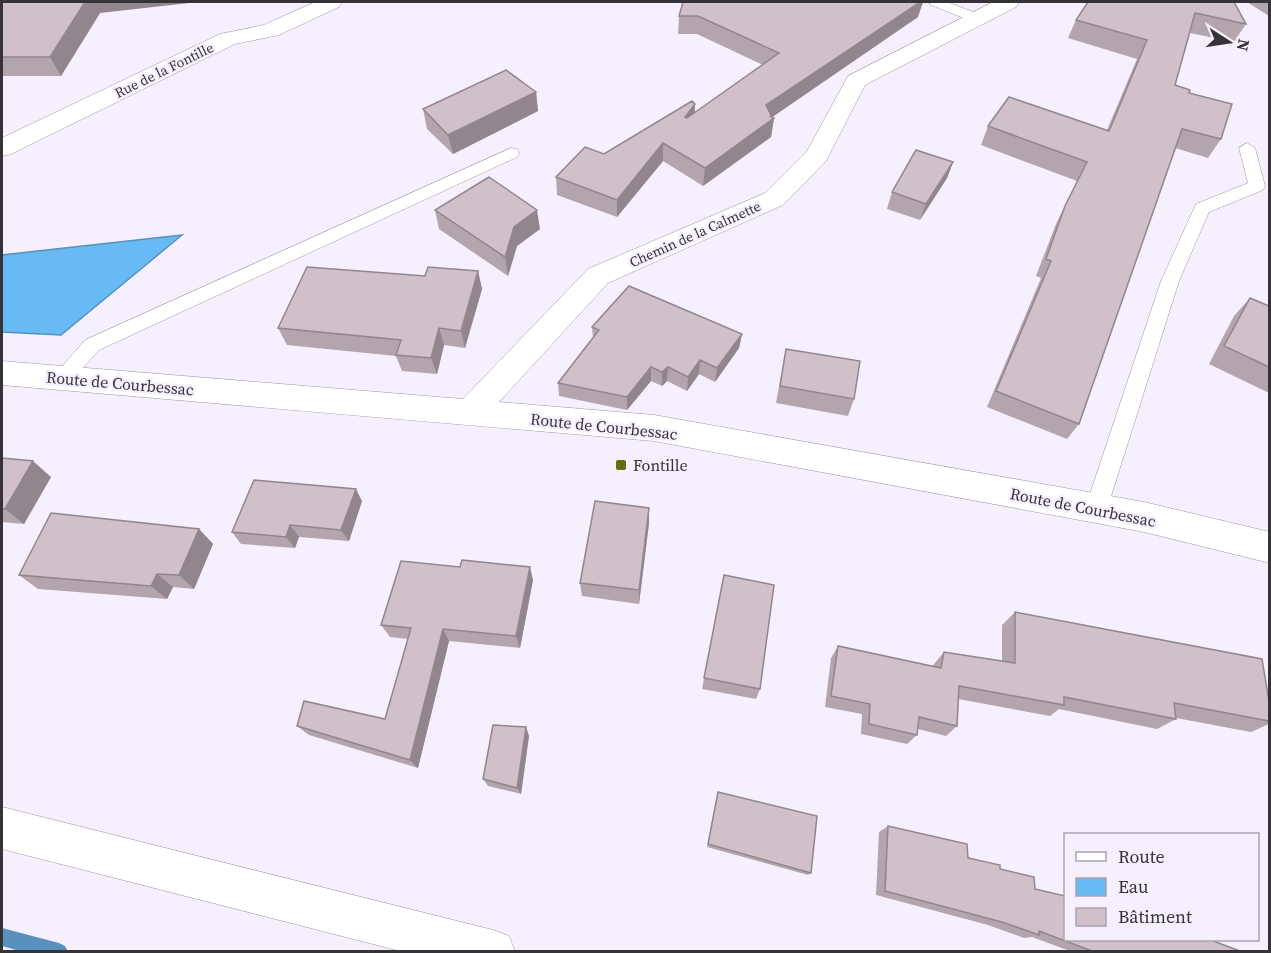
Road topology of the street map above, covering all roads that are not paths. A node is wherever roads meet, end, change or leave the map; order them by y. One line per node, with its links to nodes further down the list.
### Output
1 (331, 2): 5 (street, Rue de la Fontille)
2 (936, 2): 4 (lane)
3 (1004, 2): 4 (street, Chemin de la Calmette)
4 (976, 18): 11 (street, Chemin de la Calmette)
5 (2, 148)
6 (1247, 148): 8 (lane)
7 (511, 153): 10 (lane)
8 (1263, 187): 12 (lane)
9 (2, 373): 10 (street, Route de Courbessac)
10 (62, 378): 11 (street, Route de Courbessac)
11 (469, 414): 12 (street, Route de Courbessac)
12 (1096, 509): 13 (street, Route de Courbessac)
13 (1269, 548)
14 (2, 828): 15 (street)
15 (493, 951)

